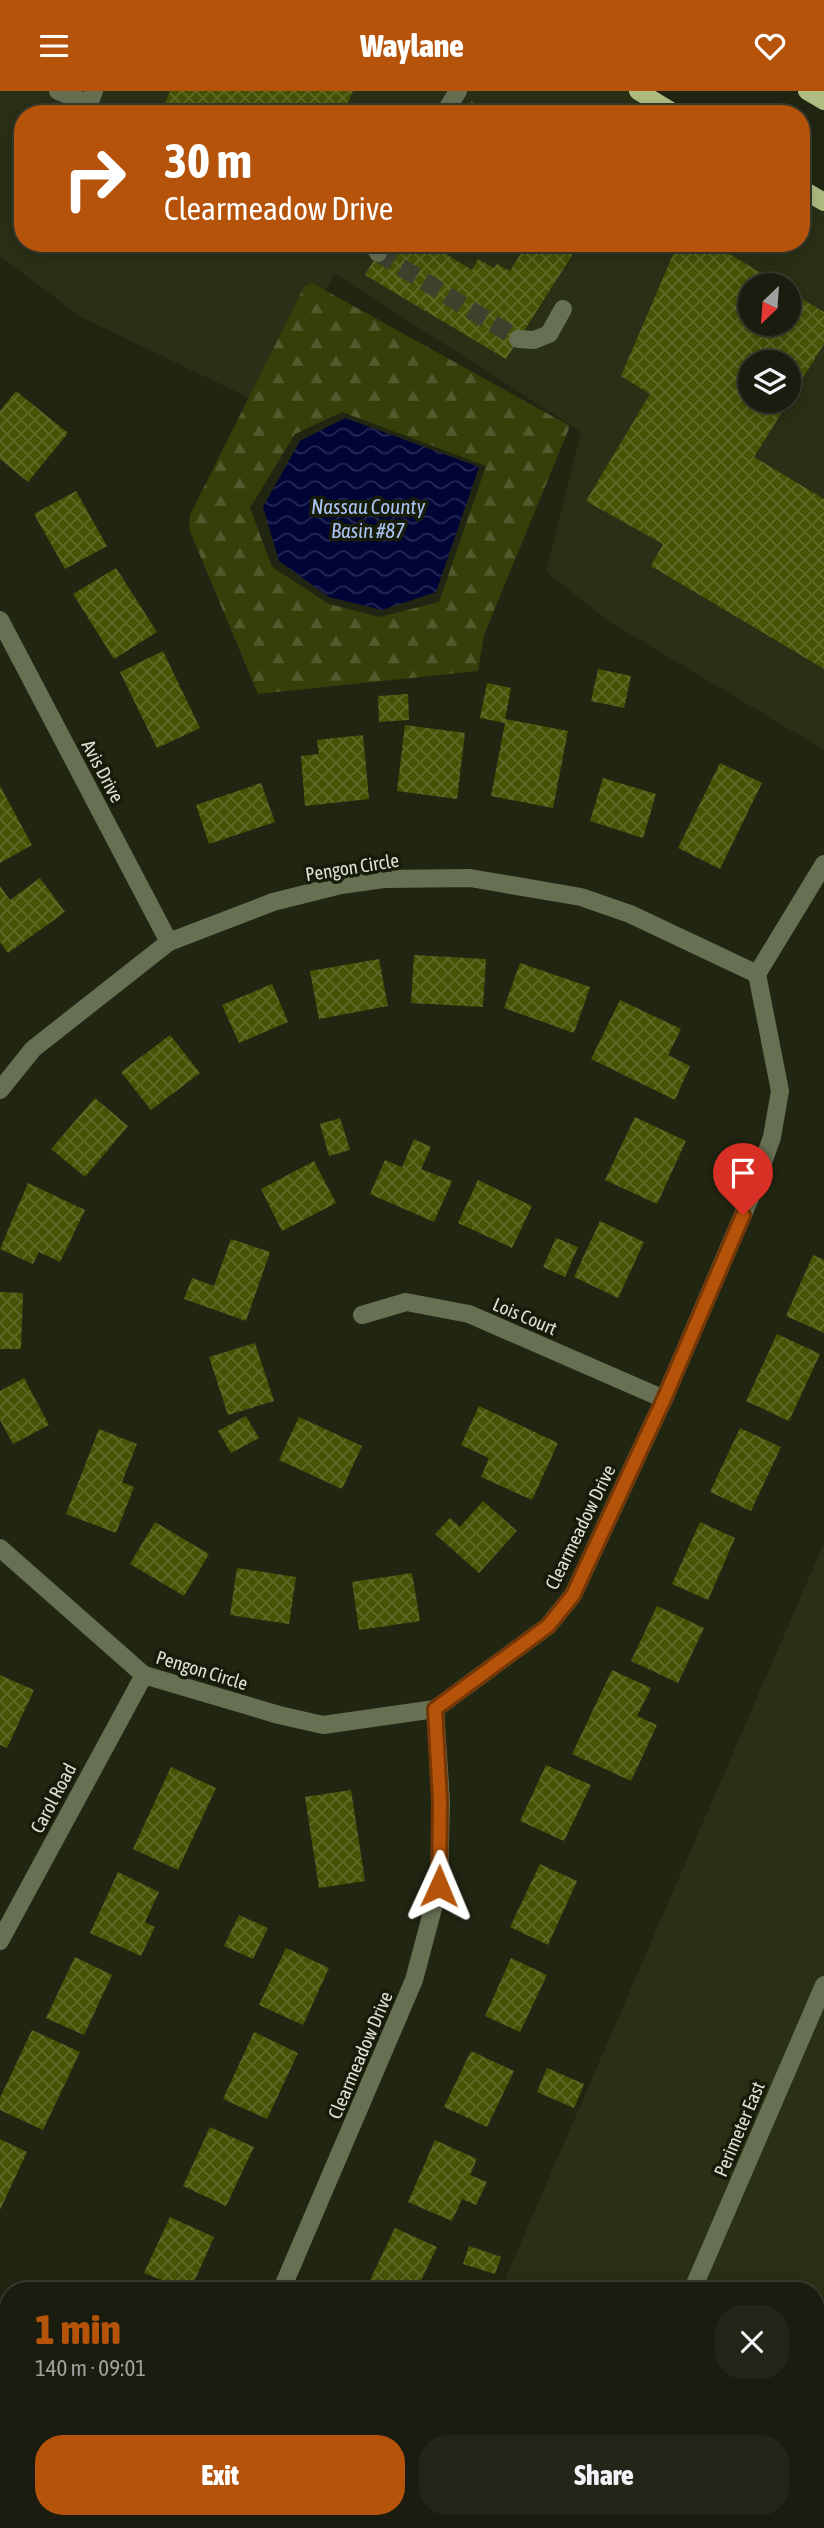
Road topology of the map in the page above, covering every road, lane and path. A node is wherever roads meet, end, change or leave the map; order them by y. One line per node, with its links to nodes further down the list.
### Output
1 (58, 91): 2 (street)
2 (94, 91)
3 (638, 91): 6 (main road)
4 (807, 91): 5 (main road)
5 (824, 101)
6 (661, 105)
7 (563, 309): 8 (street)
8 (518, 339)
9 (0, 620): 11 (street, Avis Drive)
10 (824, 864): 12 (street)
11 (169, 942): 12 (street, Pengon Circle); 13 (street, Pengon Circle)
12 (757, 974): 15 (street, Clearmeadow Drive)
13 (0, 1090)
14 (362, 1315): 15 (street, Lois Court)
15 (664, 1399): 18 (street, Clearmeadow Drive)
16 (0, 1548): 17 (street, Pengon Circle)
17 (144, 1675): 18 (street, Pengon Circle); 19 (street, Carol Road)
18 (435, 1709): 21 (street, Clearmeadow Drive)
19 (0, 1941)
20 (824, 1985): 22 (street, Perimeter East)
21 (285, 2282)
22 (696, 2282)

